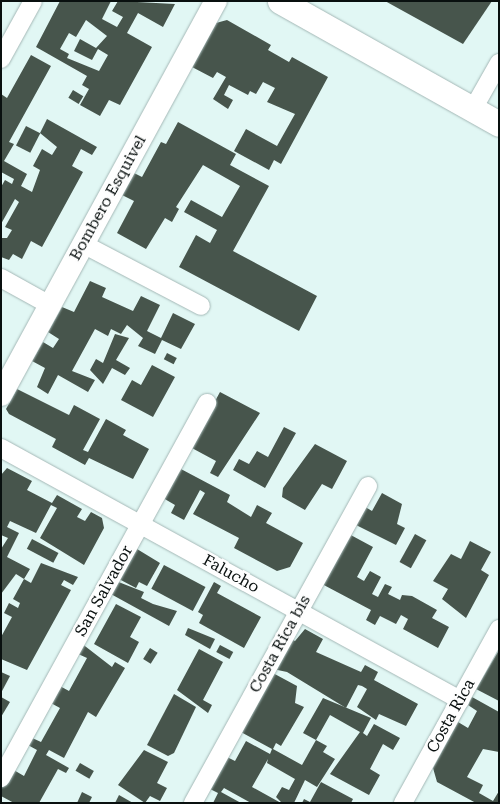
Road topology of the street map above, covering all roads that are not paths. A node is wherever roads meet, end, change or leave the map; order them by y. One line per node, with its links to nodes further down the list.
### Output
1 (33, 1): 4 (street)
2 (216, 1): 8 (street, Bombero Esquivel)
3 (280, 1): 6 (main road)
4 (1, 59)
5 (499, 64): 6 (street)
6 (473, 109): 7 (main road)
7 (499, 124)
8 (83, 244): 10 (street, Bombero Esquivel); 11 (street)
9 (1, 278): 10 (street)
10 (50, 305): 12 (street, Bombero Esquivel)
11 (201, 306)
12 (1, 394)
13 (207, 403): 16 (street, San Salvador)
14 (1, 448): 16 (street, Falucho)
15 (368, 486): 17 (street, Costa Rica bis)
16 (140, 525): 17 (street, Falucho); 20 (street, San Salvador)
17 (298, 611): 19 (street, Falucho); 22 (street, Costa Rica bis)
18 (499, 629): 19 (street, Costa Rica)
19 (460, 700): 21 (street, Costa Rica)
20 (1, 778)
21 (410, 800)
22 (193, 803)

